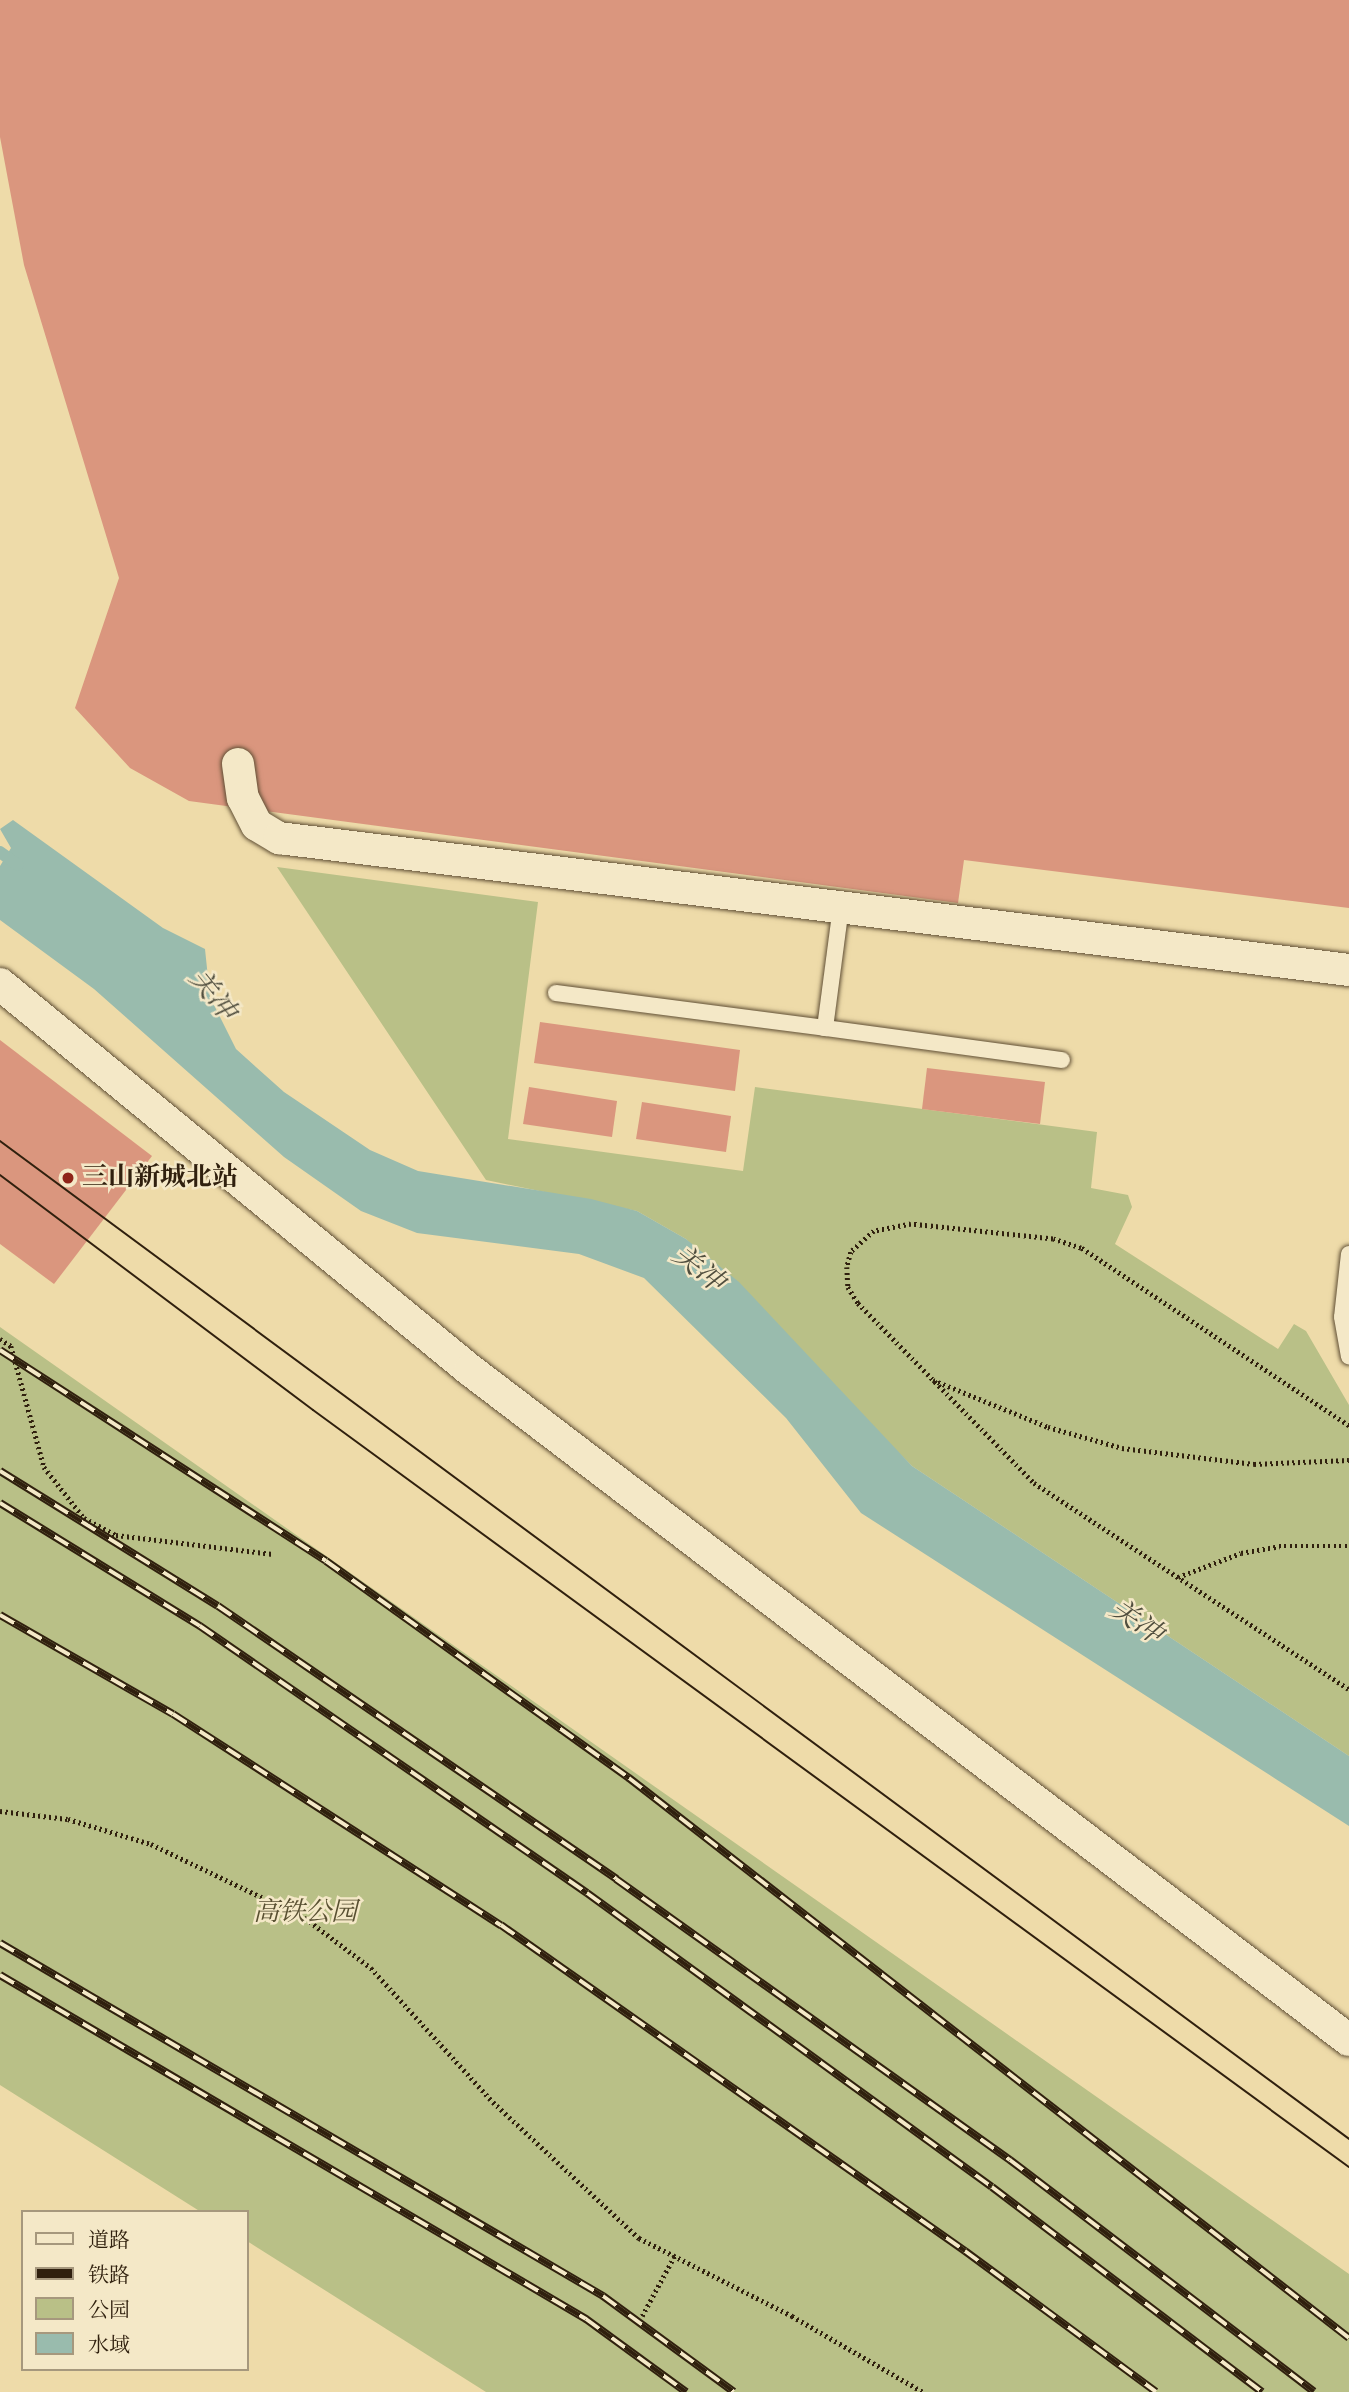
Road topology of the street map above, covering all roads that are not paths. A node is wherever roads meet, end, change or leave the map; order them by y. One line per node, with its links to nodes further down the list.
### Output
1 (238, 764): 2 (street)
2 (841, 906): 3 (street); 6 (lane)
3 (1349, 970)
4 (0, 984): 10 (street)
5 (556, 993): 6 (lane)
6 (825, 1028): 7 (lane)
7 (1062, 1060)
8 (1349, 1254): 9 (lane)
9 (1349, 1356)
10 (1349, 2040)

